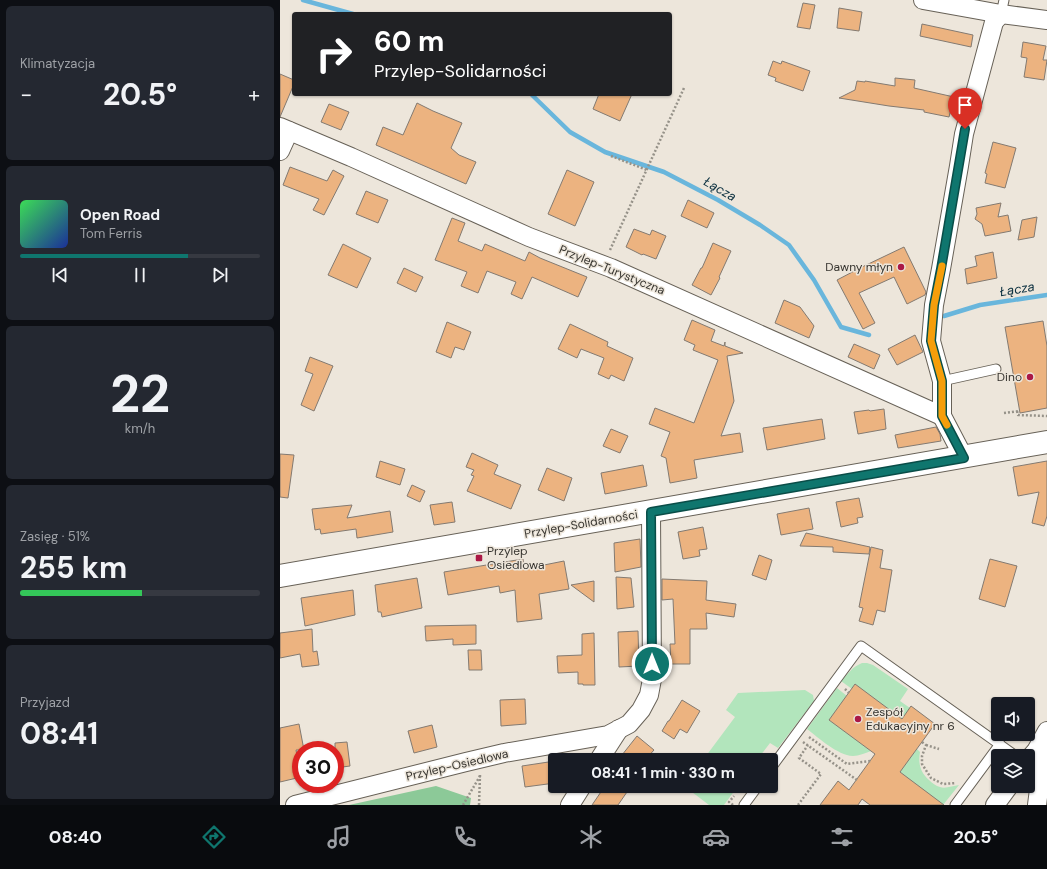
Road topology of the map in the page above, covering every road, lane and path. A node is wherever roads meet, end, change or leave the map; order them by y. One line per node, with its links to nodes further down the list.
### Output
1 (923, 0): 2 (street)
2 (1002, 7): 3 (street); 11 (street)
3 (1047, 20)
4 (684, 88): 8 (path)
5 (285, 129): 6 (street); 9 (street, Przylep-Turystyczna)
6 (280, 151)
7 (611, 156): 8 (path)
8 (647, 170): 9 (path)
9 (603, 265): 13 (street, Przylep-Turystyczna)
10 (996, 369): 11 (lane)
11 (942, 381): 13 (street)
12 (1004, 413): 14 (path)
13 (942, 416): 16 (street)
14 (1047, 416)
15 (1047, 442): 16 (main road, Przylep-Solidarności)
16 (964, 458): 17 (main road, Przylep-Solidarności)
17 (651, 512): 18 (main road, Przylep-Solidarności); 19 (street, Przylep-Osiedlowa)
18 (280, 576)
19 (619, 729): 29 (street, Przylep-Osiedlowa); 33 (street, Przylep-Osiedlowa)
20 (1047, 731): 28 (street)
21 (797, 733): 23 (lane); 24 (path); 31 (lane); 32 (path)
22 (922, 742): 25 (path)
23 (1000, 744): 27 (lane); 34 (lane)
24 (808, 745): 35 (path); 44 (path)
25 (926, 745): 26 (path); 34 (path)
26 (939, 749)
27 (1007, 749)
28 (1035, 751)
29 (604, 753)
30 (1035, 757): 47 (street)
31 (778, 759)
32 (871, 761)
33 (480, 767): 39 (street, Przylep-Osiedlowa); 40 (path); 41 (path)
34 (974, 778): 45 (lane)
35 (857, 780)
36 (578, 793): 42 (street)
37 (753, 793): 43 (lane)
38 (1004, 793): 46 (street)
39 (295, 805)
40 (463, 805)
41 (479, 805)
42 (570, 805)
43 (744, 805)
44 (798, 805)
45 (955, 805)
46 (995, 805)
47 (1037, 805)

